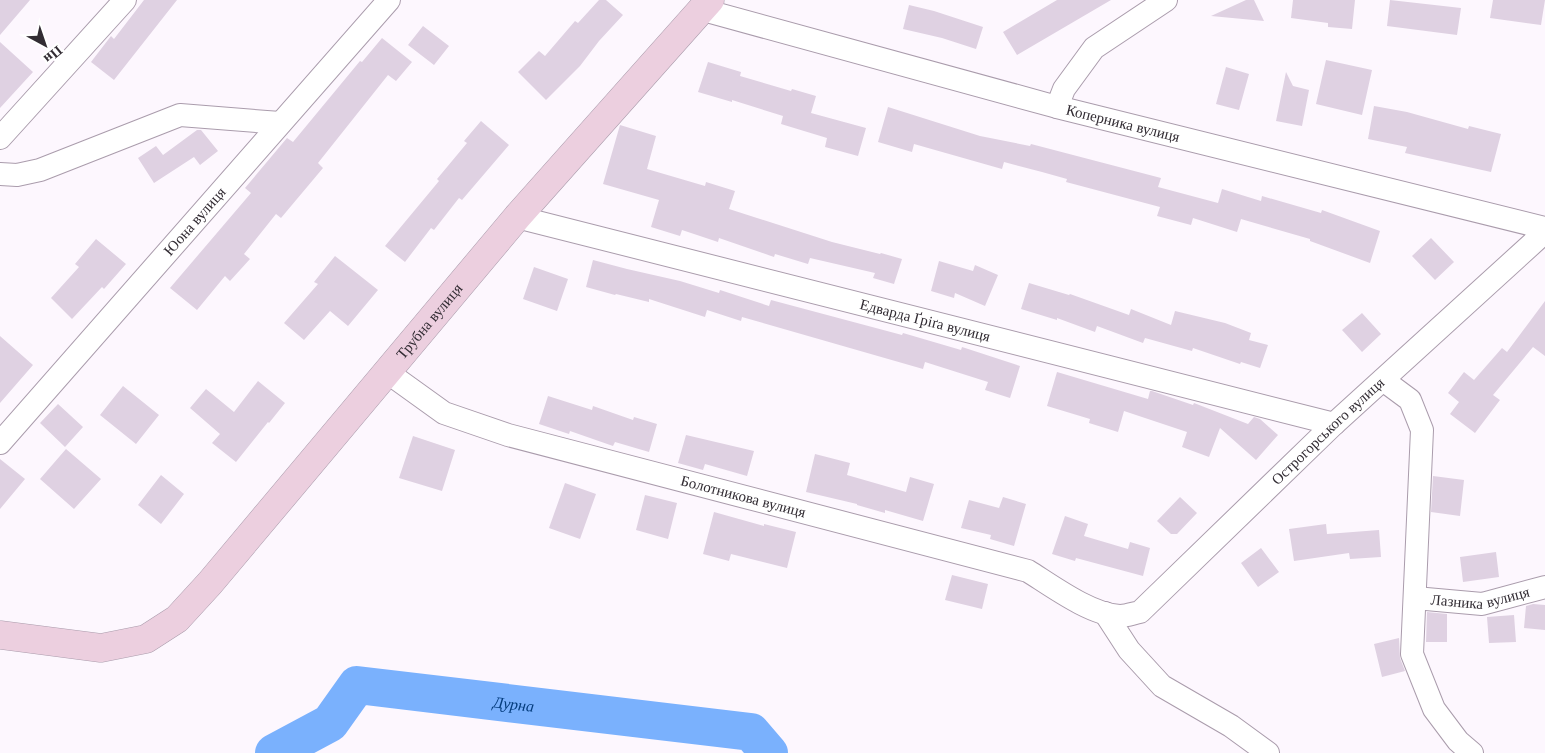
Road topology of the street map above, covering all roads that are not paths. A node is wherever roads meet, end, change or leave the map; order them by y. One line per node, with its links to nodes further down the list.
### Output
1 (125, 0): 7 (street)
2 (389, 0): 6 (street, Юона вулиця)
3 (1166, 0): 5 (street)
4 (707, 5): 5 (street, Коперника вулиця); 9 (street, Трубна вулиця)
5 (1057, 107): 10 (street, Коперника вулиця)
6 (280, 123): 8 (street); 14 (street, Юона вулиця)
7 (0, 138)
8 (0, 174)
9 (517, 217): 11 (street, Трубна вулиця); 13 (street, Едварда Ґріґа вулиця)
10 (1545, 230): 12 (street, Острогорського вулиця)
11 (387, 372): 17 (street, Болотникова вулиця); 18 (street, Трубна вулиця)
12 (1383, 380): 13 (street, Острогорського вулиця); 16 (street)
13 (1334, 424): 17 (street, Острогорського вулиця)
14 (0, 443)
15 (1545, 587): 16 (street, Лазника вулиця)
16 (1415, 598): 20 (street)
17 (1105, 613): 19 (street)
18 (0, 635)
19 (1268, 753)
20 (1472, 753)

